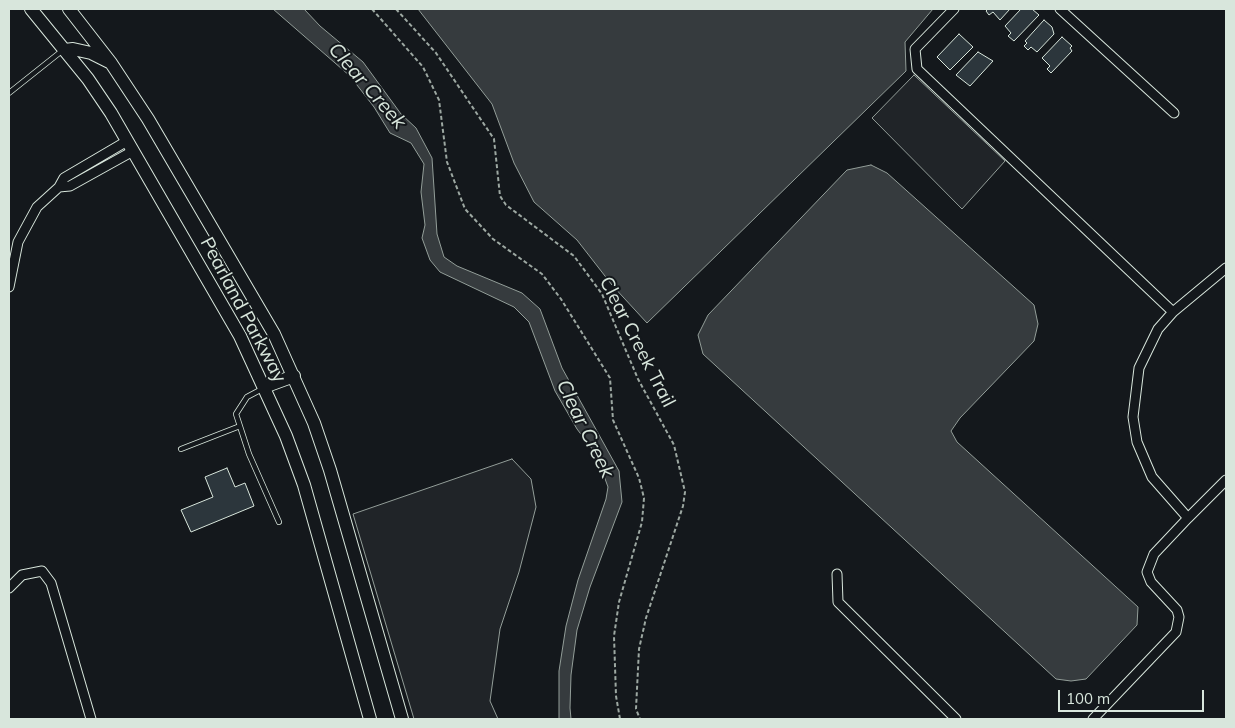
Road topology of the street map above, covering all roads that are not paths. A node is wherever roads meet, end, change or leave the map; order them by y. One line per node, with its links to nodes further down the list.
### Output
1 (31, 9): 5 (main road, Pearland Parkway)
2 (69, 9): 6 (main road, Pearland Parkway)
3 (954, 9): 12 (street)
4 (1060, 9): 8 (street)
5 (64, 50): 6 (main road); 7 (lane); 9 (main road, Pearland Parkway)
6 (112, 63): 13 (main road, Pearland Parkway)
7 (9, 93)
8 (1174, 113)
9 (130, 146): 11 (street); 14 (main road, Pearland Parkway)
10 (1226, 268): 12 (street)
11 (9, 287)
12 (1173, 312): 18 (street)
13 (294, 376): 14 (main road); 24 (main road, Pearland Parkway)
14 (264, 387): 15 (lane); 23 (main road, Pearland Parkway)
15 (240, 426): 16 (lane); 19 (lane)
16 (181, 448)
17 (1226, 480): 18 (street)
18 (1188, 518): 26 (street)
19 (279, 522)
20 (837, 574): 25 (street)
21 (9, 588): 22 (street)
22 (91, 719)
23 (370, 719)
24 (402, 719)
25 (956, 719)
26 (1092, 719)

